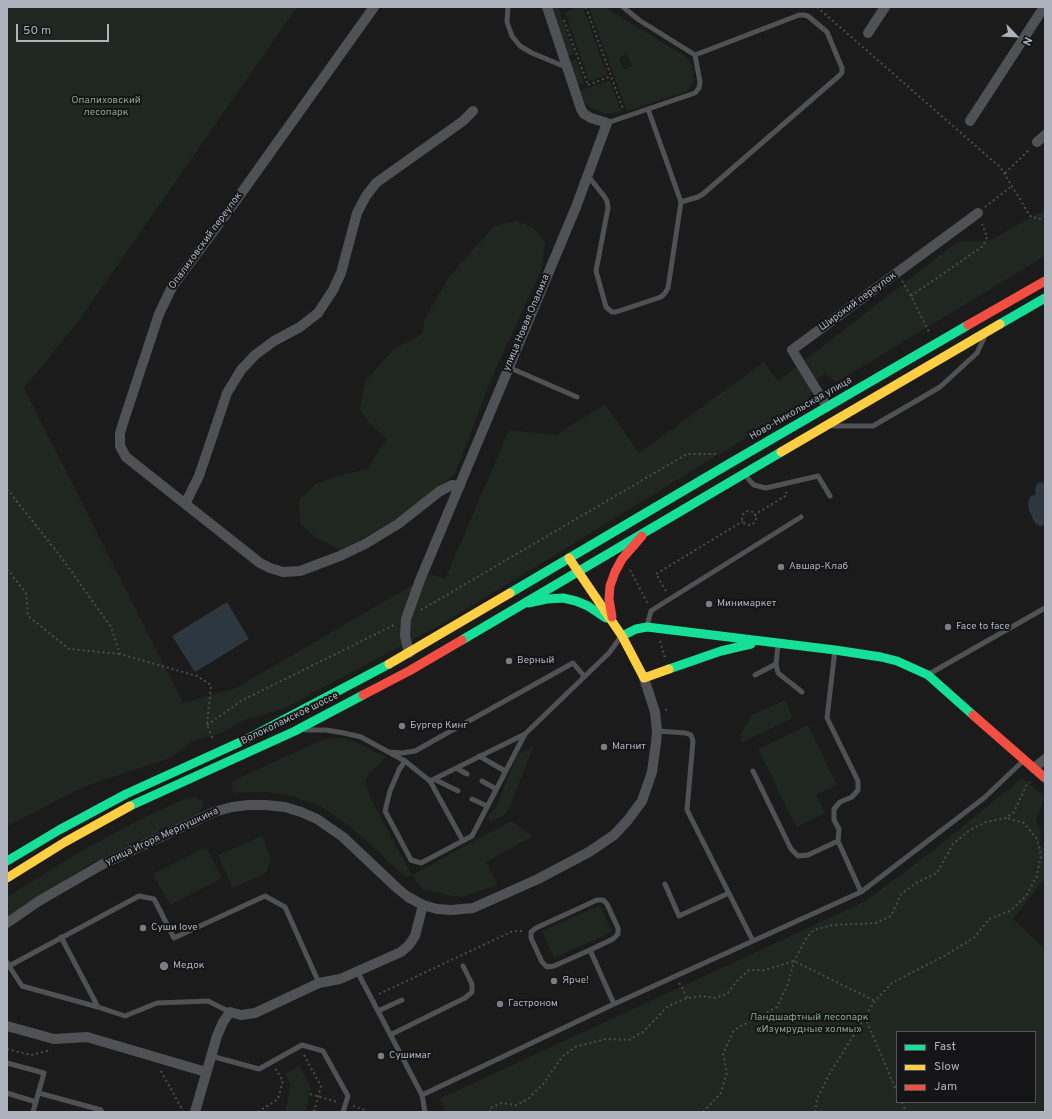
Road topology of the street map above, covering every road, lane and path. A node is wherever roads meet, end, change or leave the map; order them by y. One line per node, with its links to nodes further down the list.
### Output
1 (374, 7): 45 (street, Опалиховский переулок)
2 (508, 7): 12 (lane)
3 (547, 7): 12 (street)
4 (586, 7): 13 (path)
5 (623, 7): 11 (lane)
6 (816, 7): 23 (path)
7 (885, 7): 10 (street)
8 (1044, 7): 19 (street)
9 (564, 19): 14 (path)
10 (868, 33)
11 (695, 55): 16 (lane); 26 (lane)
12 (568, 68): 15 (street)
13 (611, 76): 14 (path); 18 (path)
14 (588, 85): 15 (path)
15 (575, 90): 20 (street)
16 (648, 109): 18 (lane); 26 (lane)
17 (473, 111): 45 (street)
18 (626, 116): 20 (lane)
19 (970, 121)
20 (607, 123): 24 (street, улица Новая Опалиха)
21 (1045, 134): 22 (street)
22 (1036, 142): 23 (path)
23 (1005, 173): 25 (path)
24 (588, 176): 26 (lane); 35 (street, улица Новая Опалиха)
25 (1012, 186): 27 (path); 28 (path)
26 (681, 202)
27 (978, 213): 29 (street, Широкий переулок); 31 (path)
28 (1045, 217)
29 (897, 273): 31 (path); 37 (street, Широкий переулок)
30 (1045, 281): 37 (main road, Ново-Никольская улица)
31 (911, 296): 34 (path)
32 (1045, 298): 33 (main road)
33 (987, 331): 38 (main road); 38 (lane)
34 (931, 337)
35 (508, 367): 36 (lane); 42 (street, улица Новая Опалиха)
36 (577, 396)
37 (827, 407): 50 (main road, Ново-Никольская улица)
38 (824, 427): 40 (main road)
39 (721, 454): 58 (path)
40 (746, 474): 41 (lane); 49 (main road)
41 (786, 483): 44 (lane); 46 (path)
42 (460, 486): 45 (street, Опалиховский переулок); 58 (street, улица Новая Опалиха)
43 (7, 489): 67 (path)
44 (830, 496)
45 (185, 504)
46 (754, 514): 48 (path); 48 (path)
47 (801, 517): 54 (lane)
48 (743, 522): 54 (path)
49 (644, 534): 53 (main road); 59 (main road)
50 (570, 558): 53 (main road, улица Игоря Мерлушкина); 66 (main road, Волоколамское шоссе)
51 (629, 568): 57 (path)
52 (7, 569): 67 (path)
53 (579, 572): 55 (main road, Волоколамское шоссе); 59 (main road, улица Игоря Мерлушкина)
54 (670, 598): 57 (lane)
55 (526, 603): 59 (main road); 76 (main road, Волоколамское шоссе)
56 (1045, 608): 71 (lane)
57 (652, 611): 60 (lane)
58 (406, 619): 66 (street, улица Новая Опалиха); 75 (path)
59 (614, 625): 61 (main road, улица Игоря Мерлушкина)
60 (647, 627): 61 (main road); 63 (main road)
61 (622, 636): 72 (lane); 73 (main road, улица Игоря Мерлушкина)
62 (659, 638): 68 (path)
63 (766, 642): 64 (main road); 73 (main road)
64 (778, 644): 65 (main road); 69 (lane)
65 (835, 650): 71 (main road); 98 (lane)
66 (409, 653): 80 (main road, Волоколамское шоссе)
67 (120, 654): 75 (path)
68 (666, 661)
69 (776, 664): 70 (lane); 74 (lane)
70 (755, 675)
71 (928, 675): 83 (main road)
72 (584, 676): 78 (lane); 79 (lane)
73 (644, 678): 77 (street, улица Игоря Мерлушкина)
74 (802, 692)
75 (207, 725): 80 (path)
76 (296, 731): 79 (lane); 100 (main road, Волоколамское шоссе)
77 (657, 731): 103 (lane); 104 (street, улица Игоря Мерлушкина)
78 (525, 734): 81 (lane); 86 (lane)
79 (389, 752): 84 (lane)
80 (214, 754): 99 (main road, Волоколамское шоссе)
81 (479, 756): 85 (lane); 86 (lane)
82 (1045, 759): 88 (street)
83 (1025, 760): 88 (main road); 102 (lane)
84 (405, 761): 90 (lane); 97 (lane)
85 (456, 768): 89 (lane); 90 (lane)
86 (505, 771): 92 (lane)
87 (752, 771): 98 (lane)
88 (1039, 773): 96 (path)
89 (467, 774)
90 (432, 780): 93 (lane); 97 (lane)
91 (482, 781): 92 (lane)
92 (496, 789): 95 (lane)
93 (458, 791)
94 (472, 799): 95 (lane)
95 (487, 806): 97 (lane)
96 (1006, 818): 110 (path); 119 (path)
97 (463, 841)
98 (838, 841): 102 (lane)
99 (8, 861)
100 (7, 878)
101 (665, 884): 103 (lane)
102 (861, 892): 108 (lane)
103 (729, 894): 108 (lane)
104 (423, 905): 105 (street, улица Игоря Мерлушкина); 113 (street)
105 (7, 923)
106 (531, 932): 109 (lane); 109 (lane); 116 (path)
107 (61, 937): 111 (lane); 115 (lane); 121 (lane)
108 (753, 941): 114 (lane)
109 (590, 950): 120 (lane)
110 (794, 961): 117 (path); 119 (path); 149 (path)
111 (8, 964): 121 (lane)
112 (463, 966): 126 (lane)
113 (357, 971): 115 (street); 116 (lane)
114 (673, 977): 117 (path); 120 (lane)
115 (319, 983): 123 (street)
116 (371, 998): 122 (lane)
117 (687, 998): 148 (path)
118 (402, 1000): 122 (lane)
119 (875, 1001): 124 (path)
120 (614, 1004): 138 (lane)
121 (98, 1007): 123 (lane)
122 (378, 1011): 126 (lane)
123 (230, 1012): 130 (street)
124 (865, 1016): 135 (path); 150 (path)
125 (7, 1026): 134 (street)
126 (390, 1034): 138 (lane)
127 (299, 1047): 131 (lane); 145 (path); 146 (lane)
128 (7, 1049): 129 (path)
129 (52, 1050)
130 (211, 1056): 131 (lane); 134 (street)
131 (271, 1062): 144 (path)
132 (7, 1063): 137 (lane)
133 (160, 1067): 142 (path)
134 (206, 1072): 143 (street)
135 (896, 1090)
136 (7, 1093): 139 (lane)
137 (38, 1093): 139 (lane); 141 (lane)
138 (422, 1095): 147 (lane)
139 (36, 1102): 140 (lane)
140 (33, 1112)
141 (102, 1112)
142 (184, 1112)
143 (195, 1112)
144 (258, 1112)
145 (314, 1112)
146 (343, 1112)
147 (425, 1112)
148 (490, 1112)
149 (703, 1112)
150 (815, 1112)

